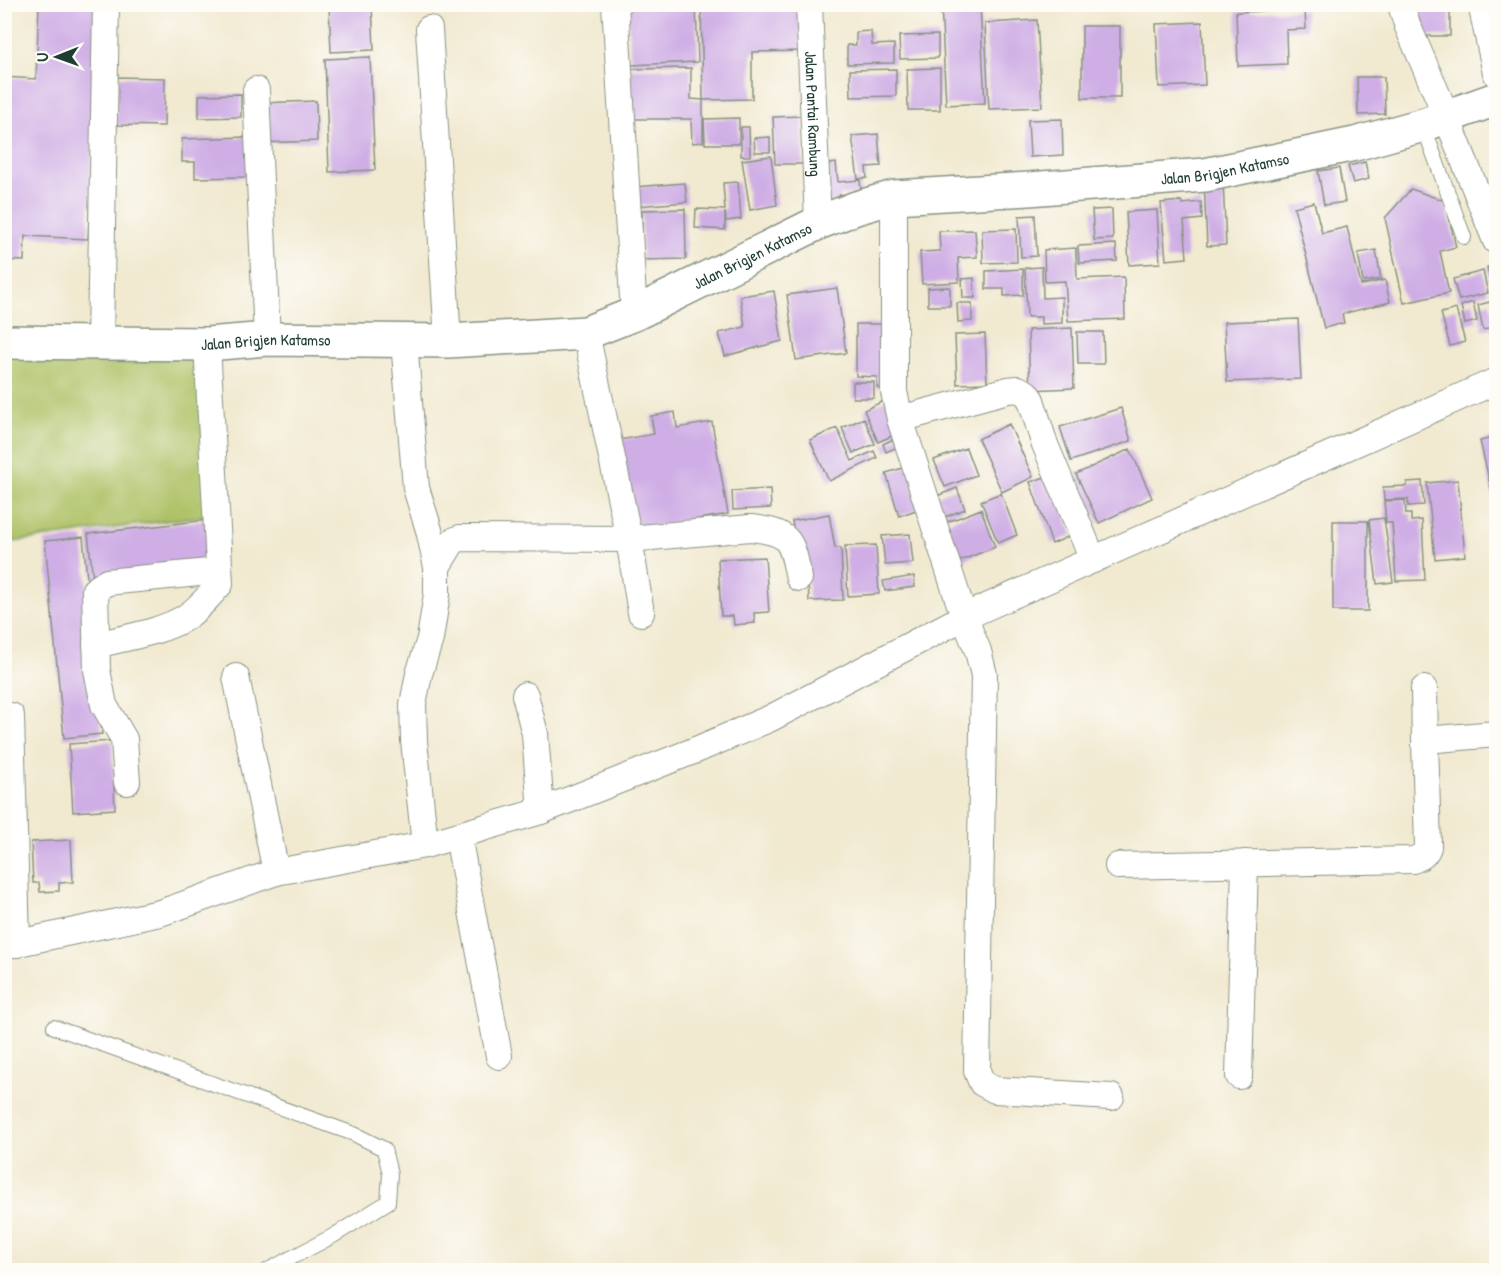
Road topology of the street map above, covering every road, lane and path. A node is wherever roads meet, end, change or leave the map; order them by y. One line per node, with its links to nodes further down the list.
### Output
1 (106, 4): 18 (street)
2 (615, 4): 15 (street)
3 (809, 4): 12 (street, Jalan Pantai Rambung)
4 (1481, 4): 7 (street)
5 (1401, 5): 10 (street)
6 (429, 29): 20 (street)
7 (1497, 73)
8 (256, 90): 17 (street)
9 (1497, 99): 10 (main road, Jalan Brigjen Katamso)
10 (1435, 120): 11 (main road, Jalan Brigjen Katamso); 13 (lane); 14 (street)
11 (894, 197): 12 (main road, Jalan Brigjen Katamso); 24 (street)
12 (818, 223): 15 (main road, Jalan Brigjen Katamso)
13 (1464, 237)
14 (1497, 241)
15 (634, 314): 16 (main road, Jalan Brigjen Katamso)
16 (586, 333): 20 (main road, Jalan Brigjen Katamso); 25 (street)
17 (267, 339): 19 (main road, Jalan Brigjen Katamso); 22 (main road, Jalan Brigjen Katamso)
18 (100, 341): 21 (main road, Jalan Brigjen Katamso); 22 (main road, Jalan Brigjen Katamso)
19 (404, 341): 20 (main road, Jalan Brigjen Katamso); 27 (street)
20 (448, 341)
21 (4, 342)
22 (207, 344): 28 (street)
23 (1497, 381): 26 (street)
24 (900, 419): 26 (street); 31 (street)
25 (629, 539): 27 (street); 29 (street); 30 (street)
26 (1093, 560): 31 (street)
27 (437, 567): 42 (street)
28 (219, 571): 32 (street); 32 (street)
29 (799, 579)
30 (640, 613)
31 (964, 617): 40 (street); 50 (street)
32 (96, 645): 39 (street)
33 (236, 677): 45 (street)
34 (1424, 689): 38 (street)
35 (525, 695): 40 (street)
36 (11, 716): 46 (street)
37 (1497, 734): 38 (street)
38 (1425, 740): 43 (street)
39 (126, 782)
40 (541, 811): 41 (street)
41 (458, 836): 42 (street); 48 (street)
42 (425, 845): 45 (street)
43 (1245, 863): 44 (street); 49 (street)
44 (1118, 866)
45 (276, 872): 46 (street)
46 (11, 945)
47 (54, 1027): 51 (lane)
48 (499, 1056)
49 (1239, 1076)
50 (1111, 1097)
51 (268, 1270)

